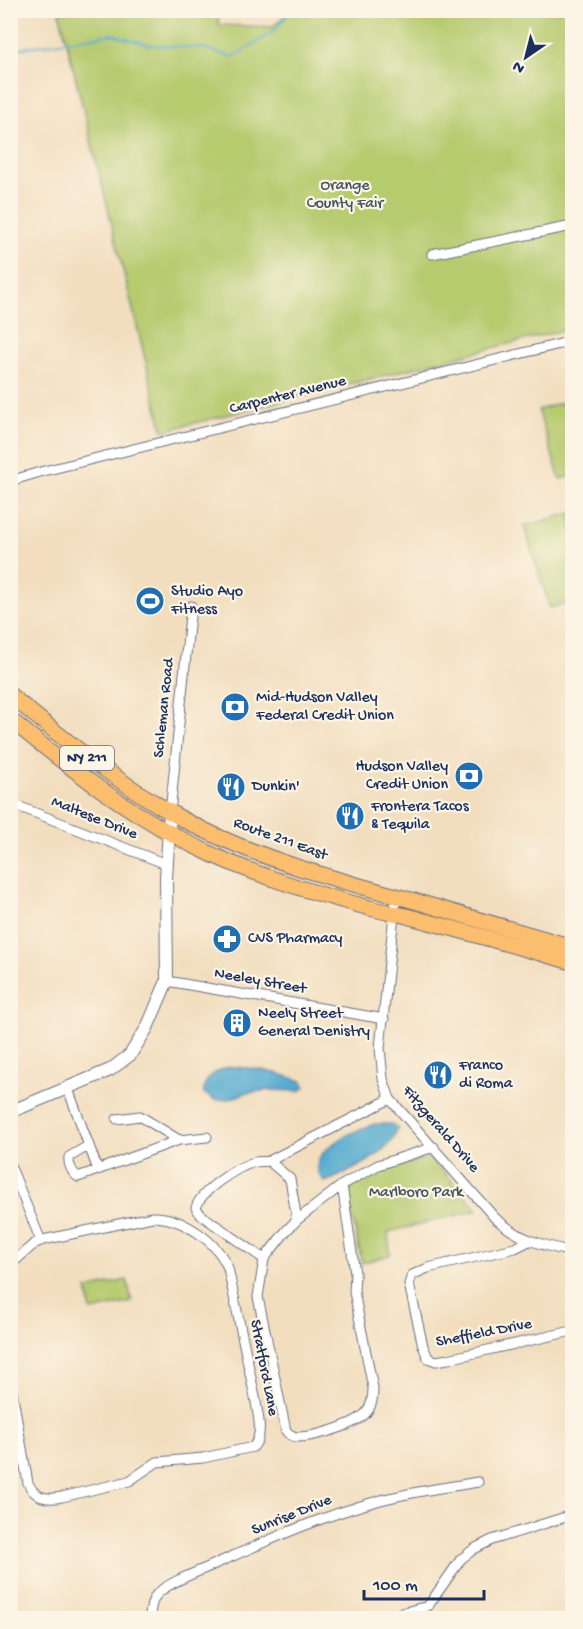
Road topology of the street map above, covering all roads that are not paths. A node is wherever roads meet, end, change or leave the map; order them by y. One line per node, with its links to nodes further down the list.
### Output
1 (573, 226): 2 (street)
2 (432, 255)
3 (573, 341): 4 (street, Carpenter Avenue)
4 (10, 481)
5 (191, 606): 9 (street, Schleman Road)
6 (10, 695): 9 (main road, Route 211 East / NY 211)
7 (10, 719): 10 (main road, NY 211)
8 (10, 802): 11 (street, Maltese Drive)
9 (170, 812): 10 (street); 12 (main road, Route 211 East / NY 211)
10 (169, 833): 11 (street); 13 (main road, NY 211)
11 (166, 864): 16 (street)
12 (396, 896): 13 (street, Fitzgerald Drive); 14 (main road, Route 211 East / NY 211)
13 (395, 914): 15 (main road, NY 211); 17 (street, Fitzgerald Drive)
14 (573, 947)
15 (573, 962)
16 (167, 981): 17 (street, Neeley Street); 18 (street)
17 (384, 1019): 19 (street, Fitzgerald Drive)
18 (68, 1089): 20 (street); 24 (street)
19 (390, 1099): 25 (street, Fitzgerald Drive); 26 (street)
20 (10, 1112)
21 (117, 1119): 23 (street)
22 (207, 1137): 23 (street)
23 (179, 1140): 28 (street)
24 (88, 1146): 28 (street); 28 (street)
25 (434, 1147): 29 (street); 32 (street, Fitzgerald Drive)
26 (269, 1161): 30 (street); 34 (street)
27 (10, 1165): 31 (street)
28 (98, 1170)
29 (342, 1185): 30 (street); 34 (street)
30 (297, 1220): 34 (street)
31 (40, 1241): 35 (street, Stratford Lane); 37 (street, Stratford Lane)
32 (529, 1241): 33 (street, Fitzgerald Drive); 36 (street, Sheffield Drive)
33 (573, 1252)
34 (264, 1259)
35 (10, 1265)
36 (573, 1331)
37 (10, 1380)
38 (478, 1482): 40 (street, Sunrise Drive)
39 (573, 1515): 42 (street)
40 (151, 1617): 41 (street, Sunrise Drive)
41 (140, 1618)
42 (382, 1618)

